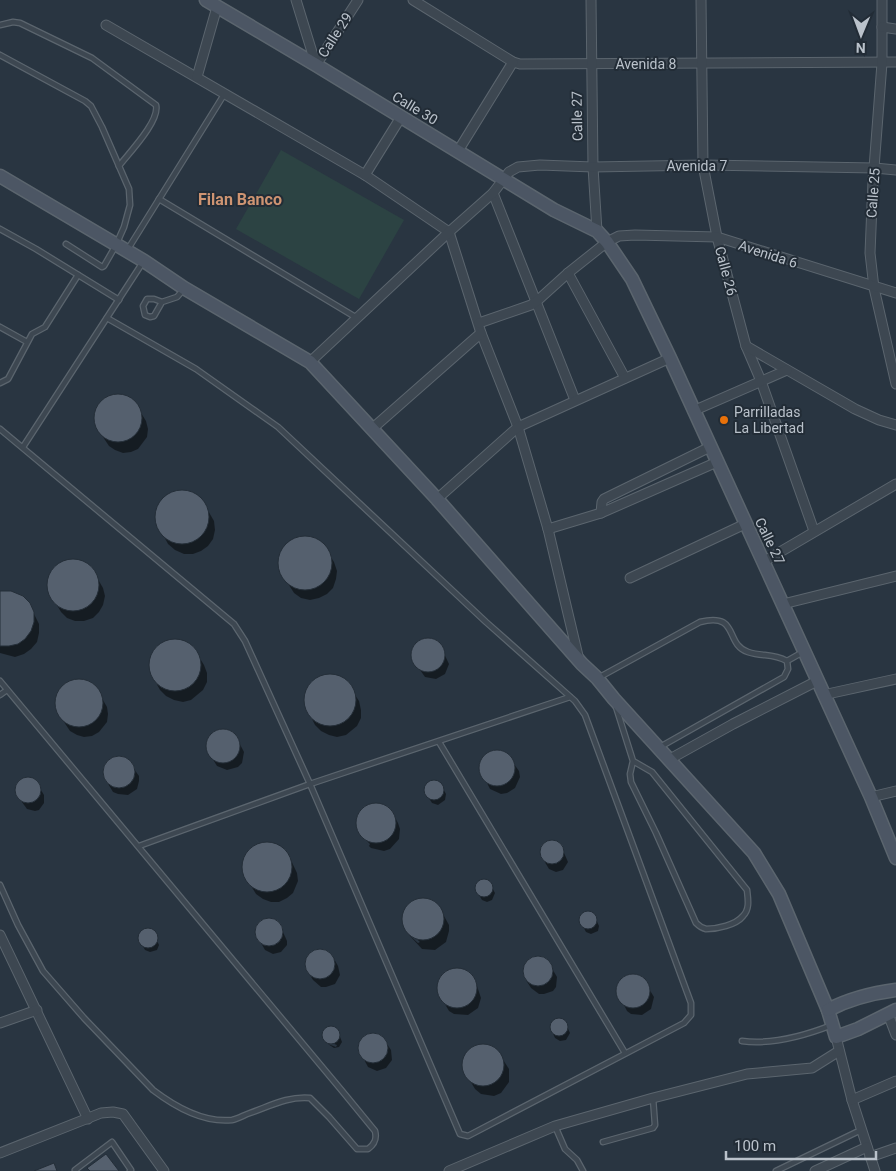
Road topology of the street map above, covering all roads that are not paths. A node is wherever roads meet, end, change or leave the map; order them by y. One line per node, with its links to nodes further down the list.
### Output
1 (296, 0): 18 (street, Calle 29)
2 (358, 0): 18 (street, Calle 29)
3 (413, 0): 13 (street, Avenida 8)
4 (591, 0): 15 (street, Calle 27)
5 (700, 0): 16 (street, Calle 26)
6 (882, 0): 10 (street, Calle 25)
7 (212, 3): 18 (main road, Calle 30); 19 (street)
8 (0, 25): 24 (lane)
9 (106, 25): 19 (street)
10 (882, 27): 11 (street); 17 (street, Calle 25)
11 (896, 29)
12 (0, 56): 24 (lane)
13 (513, 62): 15 (street, Avenida 8); 22 (street)
14 (896, 62): 17 (street, Avenida 8)
15 (592, 64): 16 (street, Avenida 8); 25 (street, Calle 27)
16 (702, 64): 17 (street, Avenida 8); 23 (street, Calle 26)
17 (882, 64): 26 (street, Calle 25)
18 (316, 65): 21 (main road, Calle 30)
19 (198, 77): 20 (street)
20 (225, 93): 28 (street); 32 (lane)
21 (402, 118): 22 (main road, Calle 30); 28 (street)
22 (458, 151): 30 (main road, Calle 30)
23 (703, 165): 25 (street, Avenida 7); 26 (street, Avenida 7); 36 (street, Calle 26)
24 (119, 166): 39 (lane)
25 (593, 167): 30 (street, Avenida 7); 34 (street, Calle 27)
26 (875, 168): 27 (street, Avenida 7); 44 (street, Calle 25)
27 (896, 170)
28 (365, 175): 35 (street)
29 (0, 176): 39 (main road)
30 (504, 180): 31 (street, Avenida 7); 34 (main road, Calle 30)
31 (493, 193): 35 (street, Avenida 7); 47 (street)
32 (159, 199): 39 (lane); 50 (lane)
33 (0, 229): 42 (lane)
34 (597, 230): 37 (main road, Calle 30)
35 (449, 232): 50 (street, Avenida 7); 51 (street)
36 (717, 237): 37 (street, Avenida 6); 44 (street, Avenida 6); 55 (street, Calle 26)
37 (607, 242): 41 (street); 56 (main road, Calle 27)
38 (66, 244): 39 (lane)
39 (121, 248): 40 (main road)
40 (144, 261): 43 (main road); 46 (lane)
41 (568, 273): 47 (street); 59 (street)
42 (78, 275): 46 (lane); 54 (lane)
43 (184, 288): 48 (lane); 57 (main road)
44 (874, 288): 45 (street, Avenida 6); 62 (street, Calle 25)
45 (896, 293)
46 (118, 300): 49 (lane)
47 (537, 301): 51 (street); 63 (street)
48 (162, 302): 48 (lane)
49 (107, 318): 69 (lane); 92 (lane)
50 (357, 318): 57 (street, Avenida 7)
51 (479, 323): 53 (street)
52 (0, 327): 54 (lane)
53 (481, 332): 66 (street); 67 (street)
54 (27, 342): 61 (lane)
55 (746, 346): 58 (street); 60 (street, Calle 26)
56 (670, 358): 59 (street); 64 (main road, Calle 27)
57 (310, 362): 67 (main road)
58 (786, 370): 60 (street); 65 (street)
59 (624, 378): 63 (street)
60 (761, 381): 64 (street); 77 (street, Calle 26)
61 (0, 383)
62 (896, 384)
63 (575, 400): 66 (street)
64 (693, 411): 70 (main road, Calle 27)
65 (896, 425)
66 (518, 427): 73 (street); 76 (street)
67 (373, 428): 73 (main road)
68 (0, 429): 69 (lane)
69 (23, 447): 98 (lane)
70 (710, 447): 71 (main road, Calle 27); 74 (street)
71 (717, 462): 74 (street); 75 (main road, Calle 27)
72 (896, 484): 77 (street)
73 (437, 499): 83 (main road)
74 (601, 513): 76 (street)
75 (745, 524): 78 (main road, Calle 27); 80 (street)
76 (548, 529): 83 (street)
77 (814, 531): 78 (street)
78 (764, 562): 81 (main road, Calle 27)
79 (896, 576): 81 (street)
80 (630, 578)
81 (783, 604): 82 (main road, Calle 27)
82 (804, 652): 84 (lane); 88 (main road, Calle 27)
83 (579, 660): 85 (main road)
84 (787, 661): 85 (lane); 95 (lane)
85 (597, 678): 93 (main road)
86 (896, 679): 91 (street)
87 (0, 681): 89 (lane)
88 (817, 681): 91 (main road, Calle 27); 96 (street)
89 (7, 690): 90 (lane); 101 (lane)
90 (0, 695)
91 (823, 695): 100 (main road, Calle 27)
92 (570, 697): 94 (lane); 114 (lane)
93 (614, 699): 95 (main road); 97 (lane)
94 (439, 742): 98 (lane); 114 (lane)
95 (660, 748): 96 (main road)
96 (670, 759): 107 (main road)
97 (633, 762): 97 (lane)
98 (310, 784): 101 (lane); 114 (lane)
99 (896, 791): 100 (street)
100 (871, 797): 102 (main road, Calle 27)
101 (139, 846): 103 (lane)
102 (896, 858)
103 (0, 885)
104 (0, 935): 106 (street)
105 (896, 990): 107 (main road)
106 (37, 1010): 109 (street); 118 (street)
107 (828, 1010): 110 (main road)
108 (892, 1012): 110 (main road); 111 (street)
109 (0, 1023)
110 (835, 1031): 112 (lane); 113 (street)
111 (896, 1035)
112 (742, 1041)
113 (839, 1051): 116 (street); 117 (street)
114 (626, 1053)
115 (896, 1081): 117 (street)
116 (653, 1098): 119 (street); 121 (lane)
117 (852, 1100): 120 (street)
118 (88, 1119): 124 (street); 128 (street)
119 (555, 1126): 129 (street); 130 (lane)
120 (861, 1130): 122 (street); 131 (lane)
121 (603, 1142)
122 (866, 1147): 125 (street); 132 (street)
123 (896, 1148): 125 (street)
124 (0, 1153)
125 (870, 1157): 133 (street)
126 (76, 1171): 127 (lane)
127 (130, 1171)
128 (164, 1171)
129 (449, 1171)
130 (583, 1171)
131 (776, 1171)
132 (815, 1171)
133 (875, 1171)

